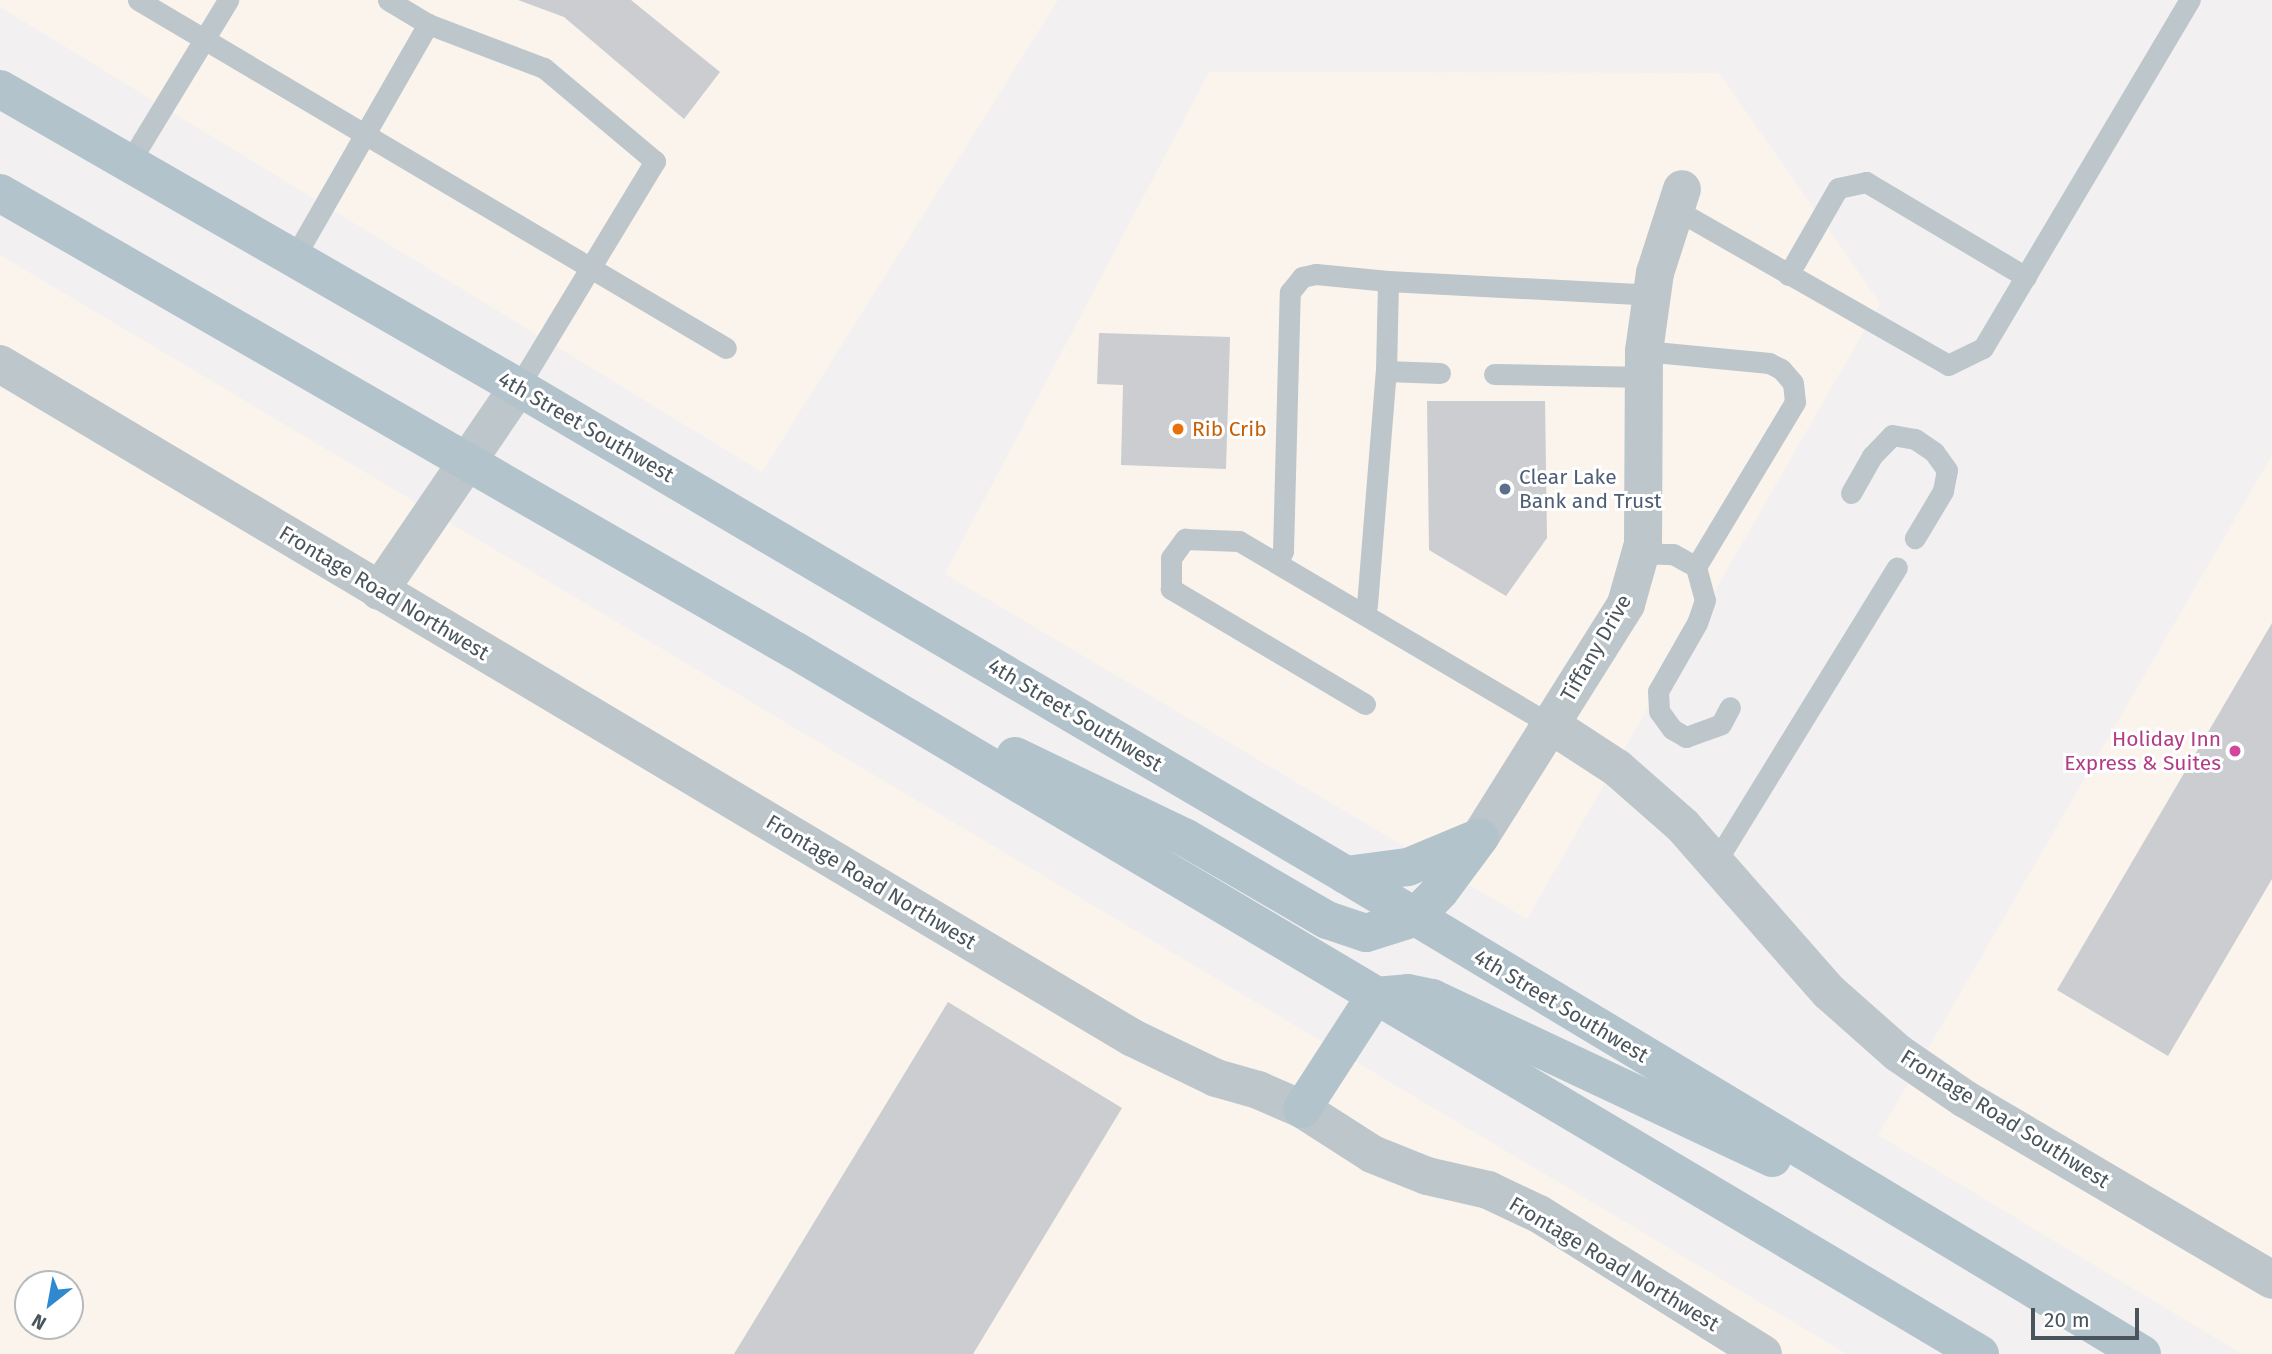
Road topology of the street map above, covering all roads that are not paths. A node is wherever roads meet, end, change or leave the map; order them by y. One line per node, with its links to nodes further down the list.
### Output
1 (138, 0): 6 (lane)
2 (228, 0): 6 (lane)
3 (388, 0): 5 (lane)
4 (2190, 0): 15 (lane)
5 (428, 24): 8 (lane); 13 (lane)
6 (203, 41): 8 (lane); 9 (lane)
7 (0, 89): 9 (main road, 4th Street Southwest)
8 (365, 136): 12 (lane); 13 (lane)
9 (129, 163): 12 (main road, 4th Street Southwest)
10 (0, 193): 25 (main road)
11 (1679, 199): 14 (lane); 17 (street, Tiffany Drive)
12 (294, 258): 24 (main road, 4th Street Southwest)
13 (589, 270): 18 (lane); 24 (lane)
14 (1788, 275): 15 (lane); 15 (lane)
15 (2026, 276)
16 (1388, 281): 17 (lane); 21 (lane); 29 (lane)
17 (1652, 295): 20 (street, Tiffany Drive)
18 (726, 348)
19 (0, 364): 32 (street, Frontage Road Northwest)
20 (1644, 364): 23 (lane); 28 (street, Tiffany Drive); 30 (lane)
21 (1386, 371): 22 (lane); 33 (lane)
22 (1440, 373)
23 (1494, 373)
24 (518, 387): 25 (street); 40 (main road, 4th Street Southwest)
25 (468, 460): 32 (street); 34 (main road)
26 (1851, 493): 27 (lane)
27 (1915, 538)
28 (1640, 553): 30 (lane); 37 (street, Tiffany Drive)
29 (1277, 563): 33 (lane); 35 (lane)
30 (1696, 567): 36 (lane)
31 (1897, 567): 39 (lane)
32 (379, 591): 43 (street, Frontage Road Northwest)
33 (1364, 614): 37 (lane)
34 (796, 651): 41 (main road); 42 (main road)
35 (1365, 704)
36 (1730, 707)
37 (1551, 725): 38 (street, Tiffany Drive); 39 (street, Frontage Road Southwest)
38 (1480, 837): 40 (main road); 41 (main road)
39 (1715, 863): 45 (street, Frontage Road Southwest)
40 (1346, 875): 41 (main road, 4th Street Southwest)
41 (1414, 918): 44 (main road, 4th Street Southwest)
42 (1375, 996): 43 (main road); 44 (main road); 47 (main road)
43 (1302, 1109): 46 (street, Frontage Road Northwest)
44 (1954, 1242): 48 (main road, 4th Street Southwest)
45 (2272, 1280)
46 (1763, 1354)
47 (1980, 1354)
48 (2142, 1354)

